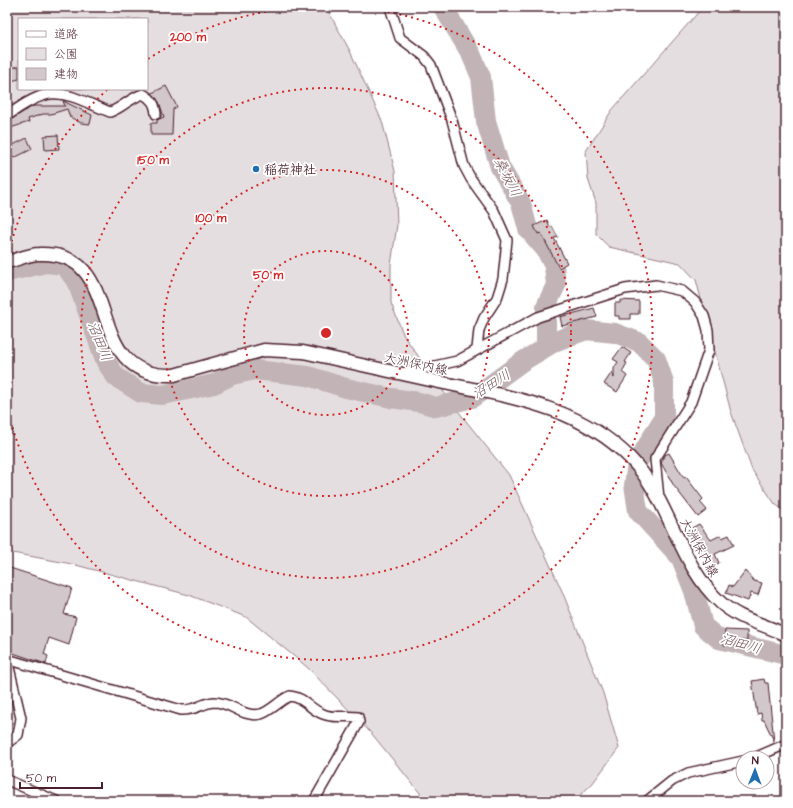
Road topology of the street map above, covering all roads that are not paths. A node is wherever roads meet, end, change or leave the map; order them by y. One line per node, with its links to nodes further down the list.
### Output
1 (390, 7): 5 (street)
2 (156, 114): 3 (street)
3 (7, 116)
4 (7, 262): 6 (main road, 大洲保内線)
5 (477, 348): 6 (street); 7 (street)
6 (400, 374): 7 (main road, 大洲保内線)
7 (660, 502): 8 (main road, 大洲保内線)
8 (786, 635)
9 (7, 659): 10 (street); 16 (street)
10 (7, 743)
11 (786, 744): 12 (street)
12 (772, 750)
13 (735, 763): 17 (street)
14 (7, 780): 15 (street)
15 (56, 801)
16 (314, 801)
17 (647, 801)

